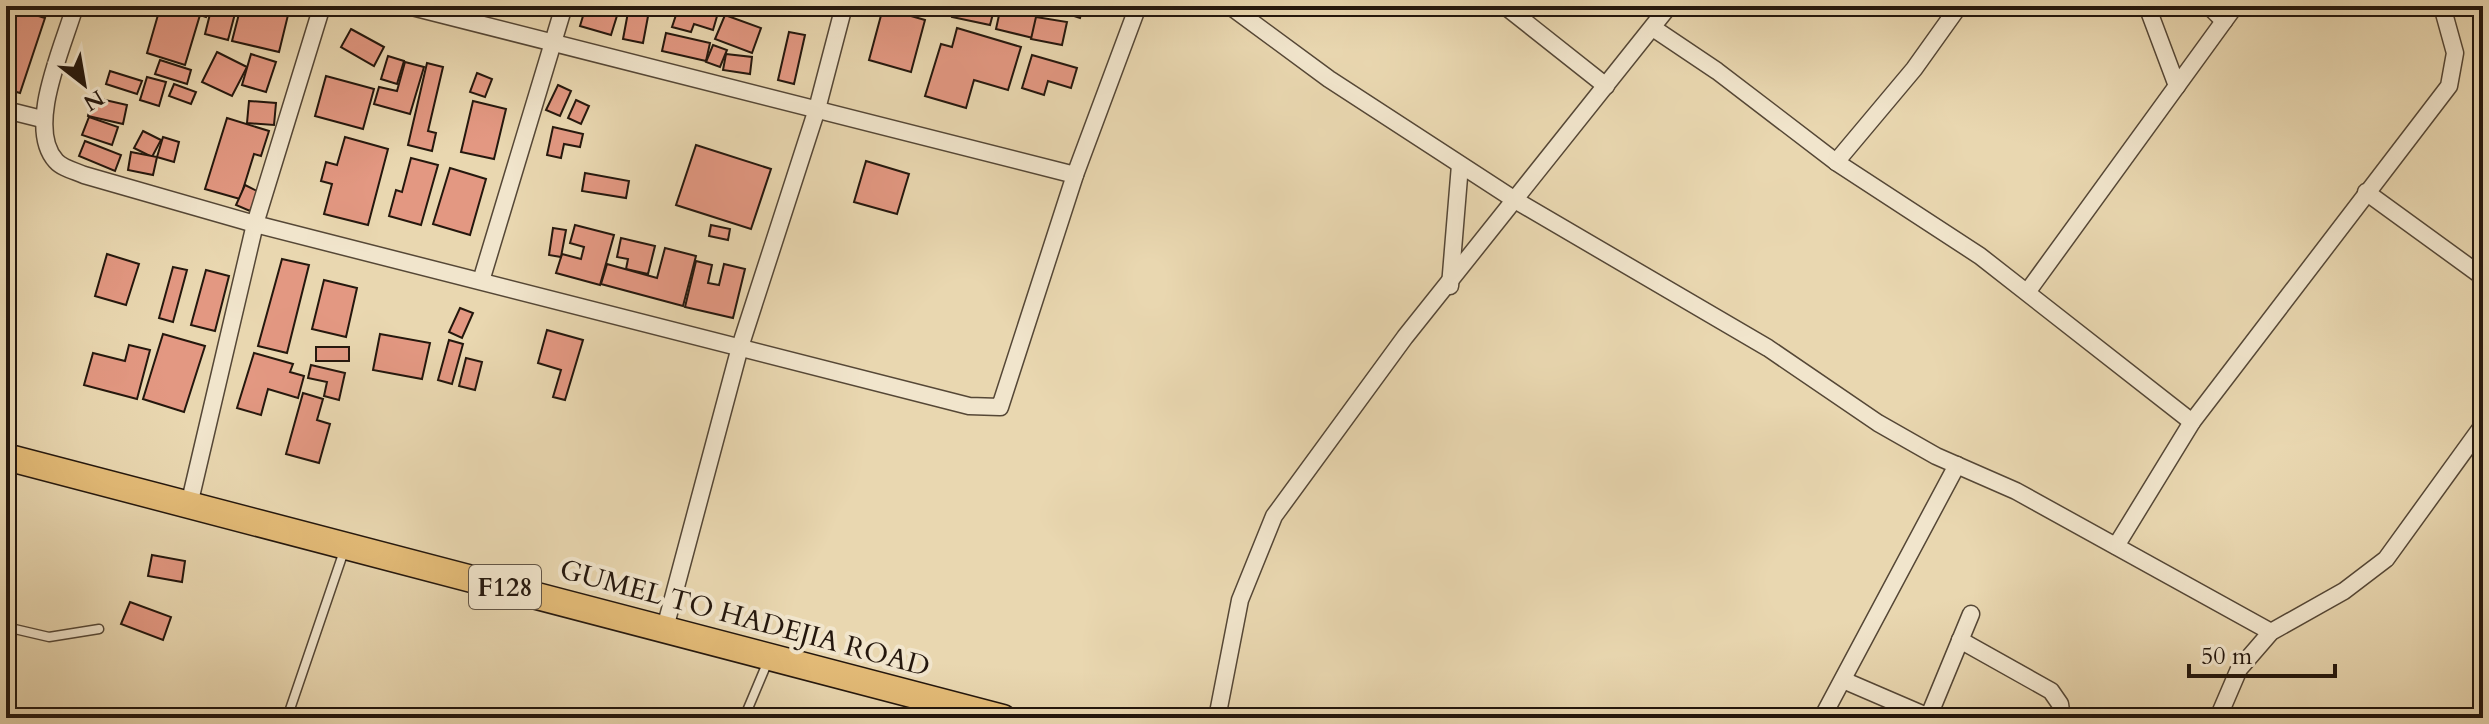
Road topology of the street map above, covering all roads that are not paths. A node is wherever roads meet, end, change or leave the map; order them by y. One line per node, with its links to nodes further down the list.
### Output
1 (75, 6): 22 (street)
2 (322, 6): 28 (street)
3 (408, 6): 17 (street)
4 (564, 6): 17 (street)
5 (844, 6): 20 (street)
6 (1138, 6): 25 (street)
7 (1230, 6): 24 (street)
8 (1505, 6): 18 (street)
9 (1669, 6): 16 (street)
10 (1959, 6): 23 (street)
11 (2147, 6): 19 (street)
12 (2209, 6): 15 (street)
13 (2235, 6): 15 (street)
14 (2442, 6): 26 (street)
15 (2224, 21): 19 (street)
16 (1653, 28): 18 (street); 23 (street)
17 (553, 43): 20 (street); 30 (street)
18 (1606, 86): 27 (street)
19 (2177, 86): 32 (street)
20 (817, 109): 25 (street); 33 (street)
21 (6, 110): 22 (street)
22 (42, 119): 28 (street)
23 (1836, 162): 32 (street)
24 (1460, 165): 27 (street); 31 (street)
25 (1075, 175): 33 (street)
26 (2366, 192): 29 (street); 34 (street)
27 (1515, 200): 31 (street); 37 (street)
28 (255, 224): 30 (street); 38 (street)
29 (2483, 277)
30 (481, 281): 33 (street)
31 (1450, 286): 52 (street)
32 (2028, 291): 34 (street)
33 (740, 347): 43 (street)
34 (2192, 422): 39 (street)
35 (2483, 425): 45 (street)
36 (6, 457): 38 (main road, GUMEL TO HADEJIA ROAD / F128)
37 (1957, 465): 39 (street); 48 (street)
38 (189, 505): 40 (main road, GUMEL TO HADEJIA ROAD / F128)
39 (2116, 546): 45 (street)
40 (345, 547): 43 (main road, GUMEL TO HADEJIA ROAD / F128); 49 (lane)
41 (1971, 614): 46 (street)
42 (6, 627): 44 (lane)
43 (665, 628): 47 (main road, GUMEL TO HADEJIA ROAD / F128)
44 (99, 629)
45 (2271, 632): 56 (street)
46 (1960, 640): 54 (street); 55 (street)
47 (770, 657): 50 (lane); 51 (main road, GUMEL TO HADEJIA ROAD / F128)
48 (1843, 680): 53 (street); 54 (street)
49 (287, 718)
50 (744, 718)
51 (1003, 718)
52 (1217, 718)
53 (1822, 718)
54 (1929, 718)
55 (2062, 718)
56 (2218, 718)

